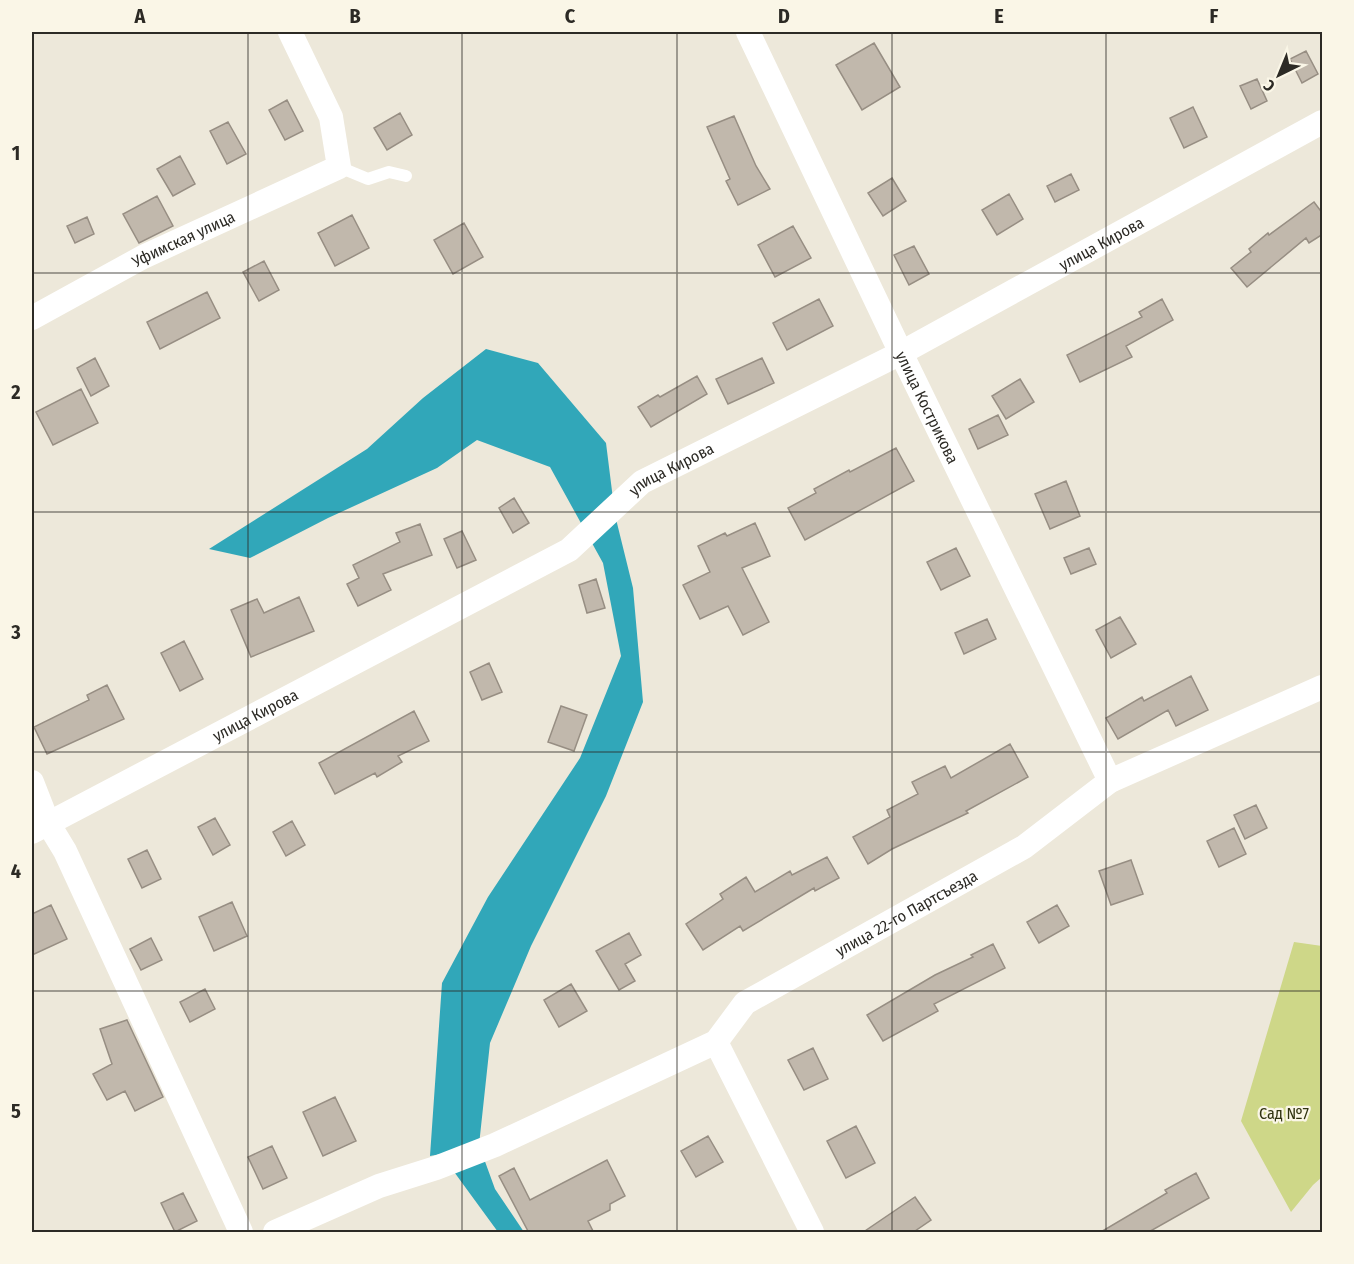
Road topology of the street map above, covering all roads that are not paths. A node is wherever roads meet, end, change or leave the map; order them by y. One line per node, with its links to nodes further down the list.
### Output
1 (290, 32): 4 (street)
2 (748, 32): 7 (street, улица Кострикова)
3 (1323, 122): 7 (street, улица Кирова)
4 (339, 168): 5 (lane); 6 (street, Уфимская улица)
5 (406, 176)
6 (32, 318)
7 (901, 353): 9 (street, улица Кострикова); 11 (street, улица Кирова)
8 (1323, 687): 9 (street, улица 22-го Партсъезда)
9 (1110, 781): 12 (street, улица 22-го Партсъезда)
10 (32, 782): 11 (street)
11 (40, 827): 13 (street)
12 (716, 1042): 14 (street, улица 22-го Партсъезда); 15 (street)
13 (241, 1233)
14 (275, 1233)
15 (812, 1233)

